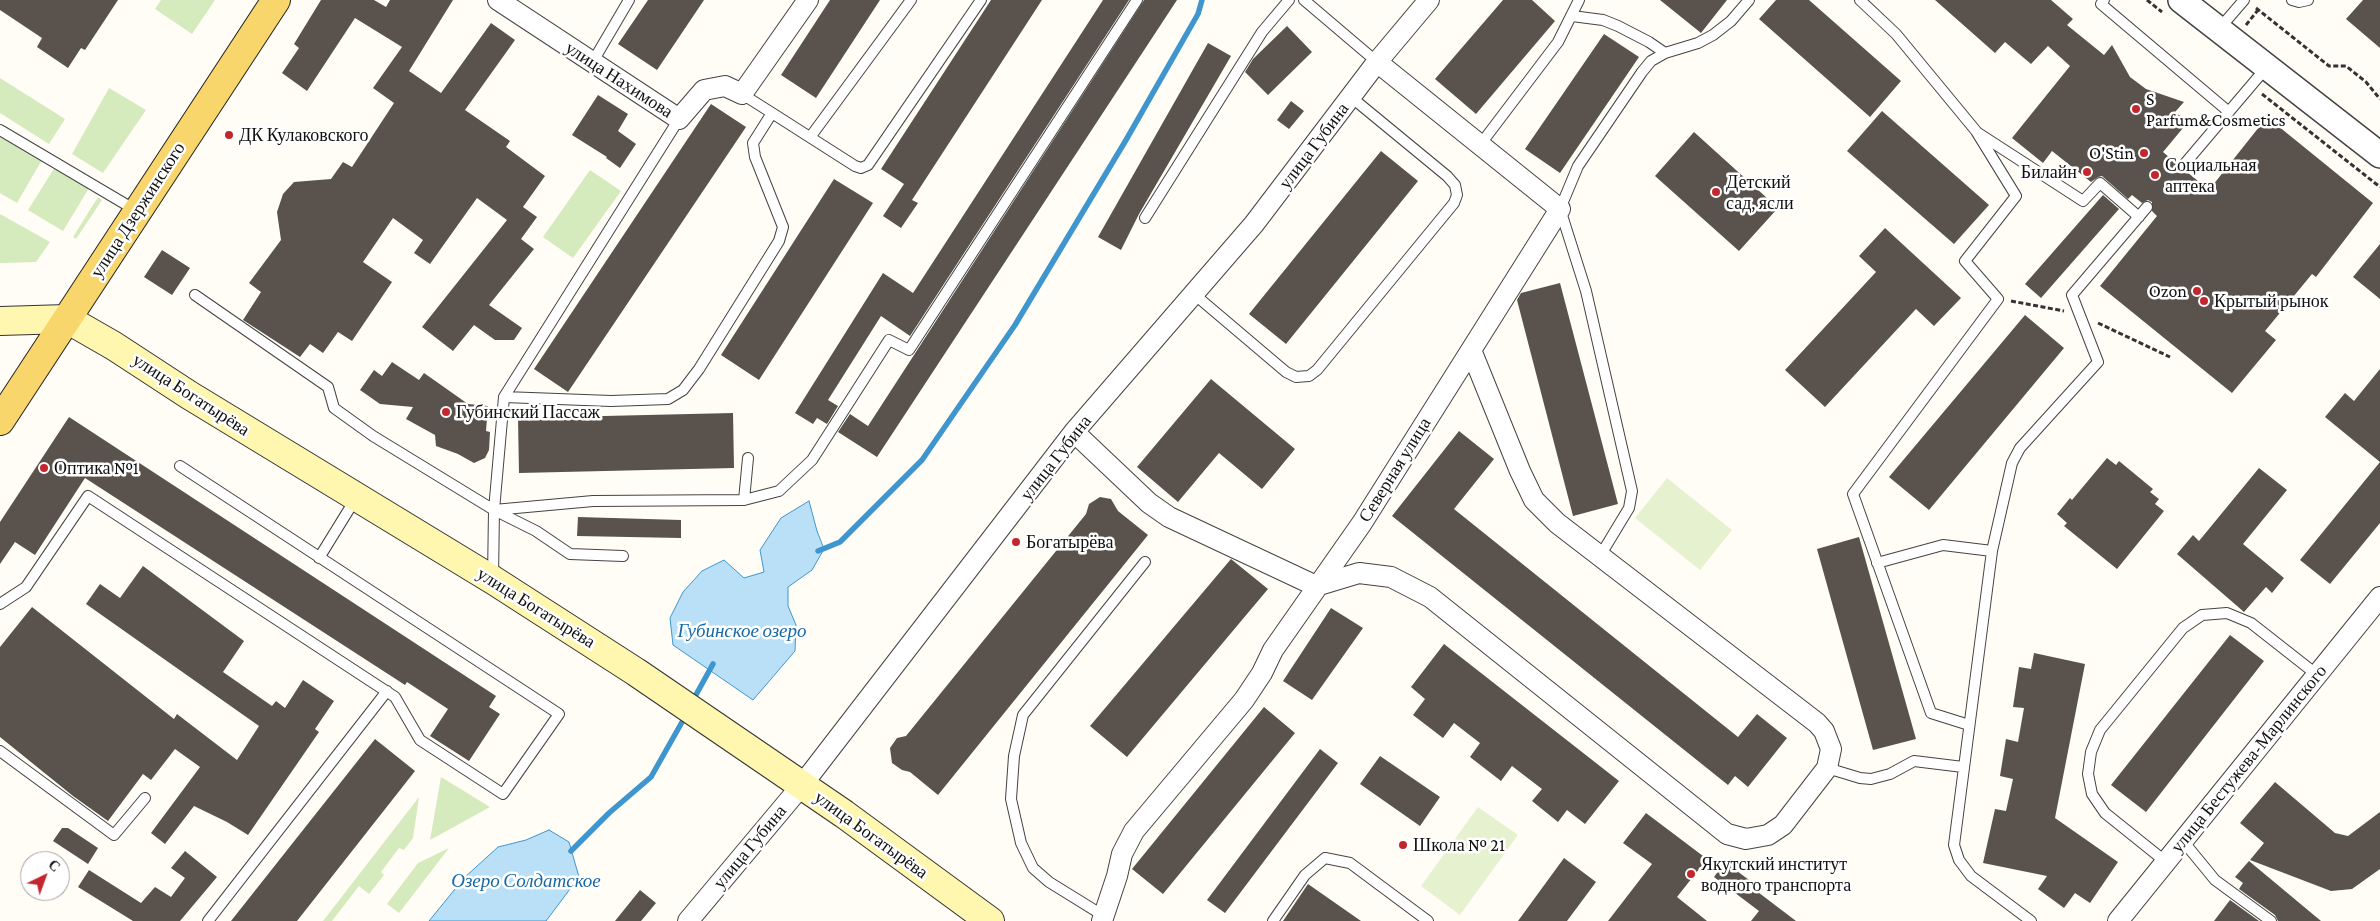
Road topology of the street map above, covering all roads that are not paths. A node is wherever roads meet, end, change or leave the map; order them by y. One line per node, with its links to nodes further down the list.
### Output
1 (276, 0): 38 (main road, улица Дзержинского)
2 (498, 0): 23 (street, улица Нахимова)
3 (629, 0): 23 (lane)
4 (808, 0): 25 (street)
5 (911, 0): 32 (lane)
6 (981, 0): 32 (lane)
7 (1137, 0): 52 (lane)
8 (1289, 0): 40 (lane)
9 (1304, 0): 22 (lane)
10 (1429, 0): 22 (street, улица Губина)
11 (1579, 0): 19 (lane)
12 (1749, 0): 21 (lane)
13 (1860, 0): 31 (lane)
14 (2104, 0): 27 (lane)
15 (2181, 0): 20 (street)
16 (2292, 0): 17 (lane)
17 (2308, 0)
18 (2248, 2): 20 (lane)
19 (1572, 16): 21 (lane); 33 (lane)
20 (2218, 29): 24 (street)
21 (1665, 53): 37 (lane)
22 (1377, 62): 26 (street, улица Губина); 33 (street)
23 (592, 63): 29 (street, улица Нахимова)
24 (2266, 68): 27 (lane); 34 (street)
25 (742, 94): 28 (lane); 29 (street, улица Нахимова)
26 (1351, 97): 41 (street, улица Губина); 41 (lane)
27 (2229, 112): 35 (lane)
28 (772, 113): 32 (lane); 46 (lane)
29 (679, 118): 46 (lane)
30 (0, 130): 38 (lane)
31 (1976, 131): 39 (lane); 59 (lane)
32 (811, 136)
33 (1480, 144): 37 (street)
34 (2380, 155)
35 (2182, 167)
36 (2147, 207): 39 (lane)
37 (1560, 209): 45 (street, Северная улица); 56 (lane)
38 (138, 212): 43 (main road, улица Дзержинского)
39 (2139, 217): 54 (lane)
40 (1145, 218)
41 (1194, 294): 48 (street, улица Губина)
42 (194, 295): 53 (lane)
43 (67, 319): 44 (main road); 47 (main road, улица Дзержинского); 51 (main road, улица Богатырёва)
44 (0, 321)
45 (1471, 350): 56 (street); 61 (street, Северная улица)
46 (504, 396): 53 (lane)
47 (0, 421)
48 (1074, 432): 61 (street); 70 (street, улица Губина)
49 (748, 458): 52 (lane)
50 (180, 466): 57 (lane)
51 (356, 498): 57 (lane); 60 (main road, улица Богатырёва)
52 (744, 500): 53 (lane)
53 (494, 510): 55 (lane); 60 (lane)
54 (1992, 551): 59 (lane); 66 (lane)
55 (623, 556)
56 (1600, 556): 68 (street)
57 (319, 558): 65 (lane)
58 (1145, 562): 74 (lane)
59 (1878, 563): 66 (lane)
60 (493, 580): 70 (main road, улица Богатырёва)
61 (1316, 586): 68 (street); 74 (street, Северная улица)
62 (2380, 597): 64 (street, улица Бестужева-Марлинского)
63 (0, 604): 65 (lane)
64 (2316, 674): 72 (street, улица Бестужева-Марлинского); 73 (lane)
65 (387, 691): 75 (lane)
66 (1969, 725): 69 (lane)
67 (0, 751): 71 (lane)
68 (1827, 768): 69 (lane)
69 (1963, 768): 80 (lane)
70 (802, 785): 76 (street, улица Губина); 77 (main road, улица Богатырёва)
71 (145, 798)
72 (2183, 841): 73 (street, улица Бестужева-Марлинского); 82 (lane)
73 (2166, 862): 81 (street, улица Бестужева-Марлинского)
74 (1103, 919)
75 (208, 921)
76 (688, 921)
77 (990, 921)
78 (1273, 921): 79 (lane)
79 (1428, 921)
80 (2031, 921)
81 (2118, 921)
82 (2271, 921)

